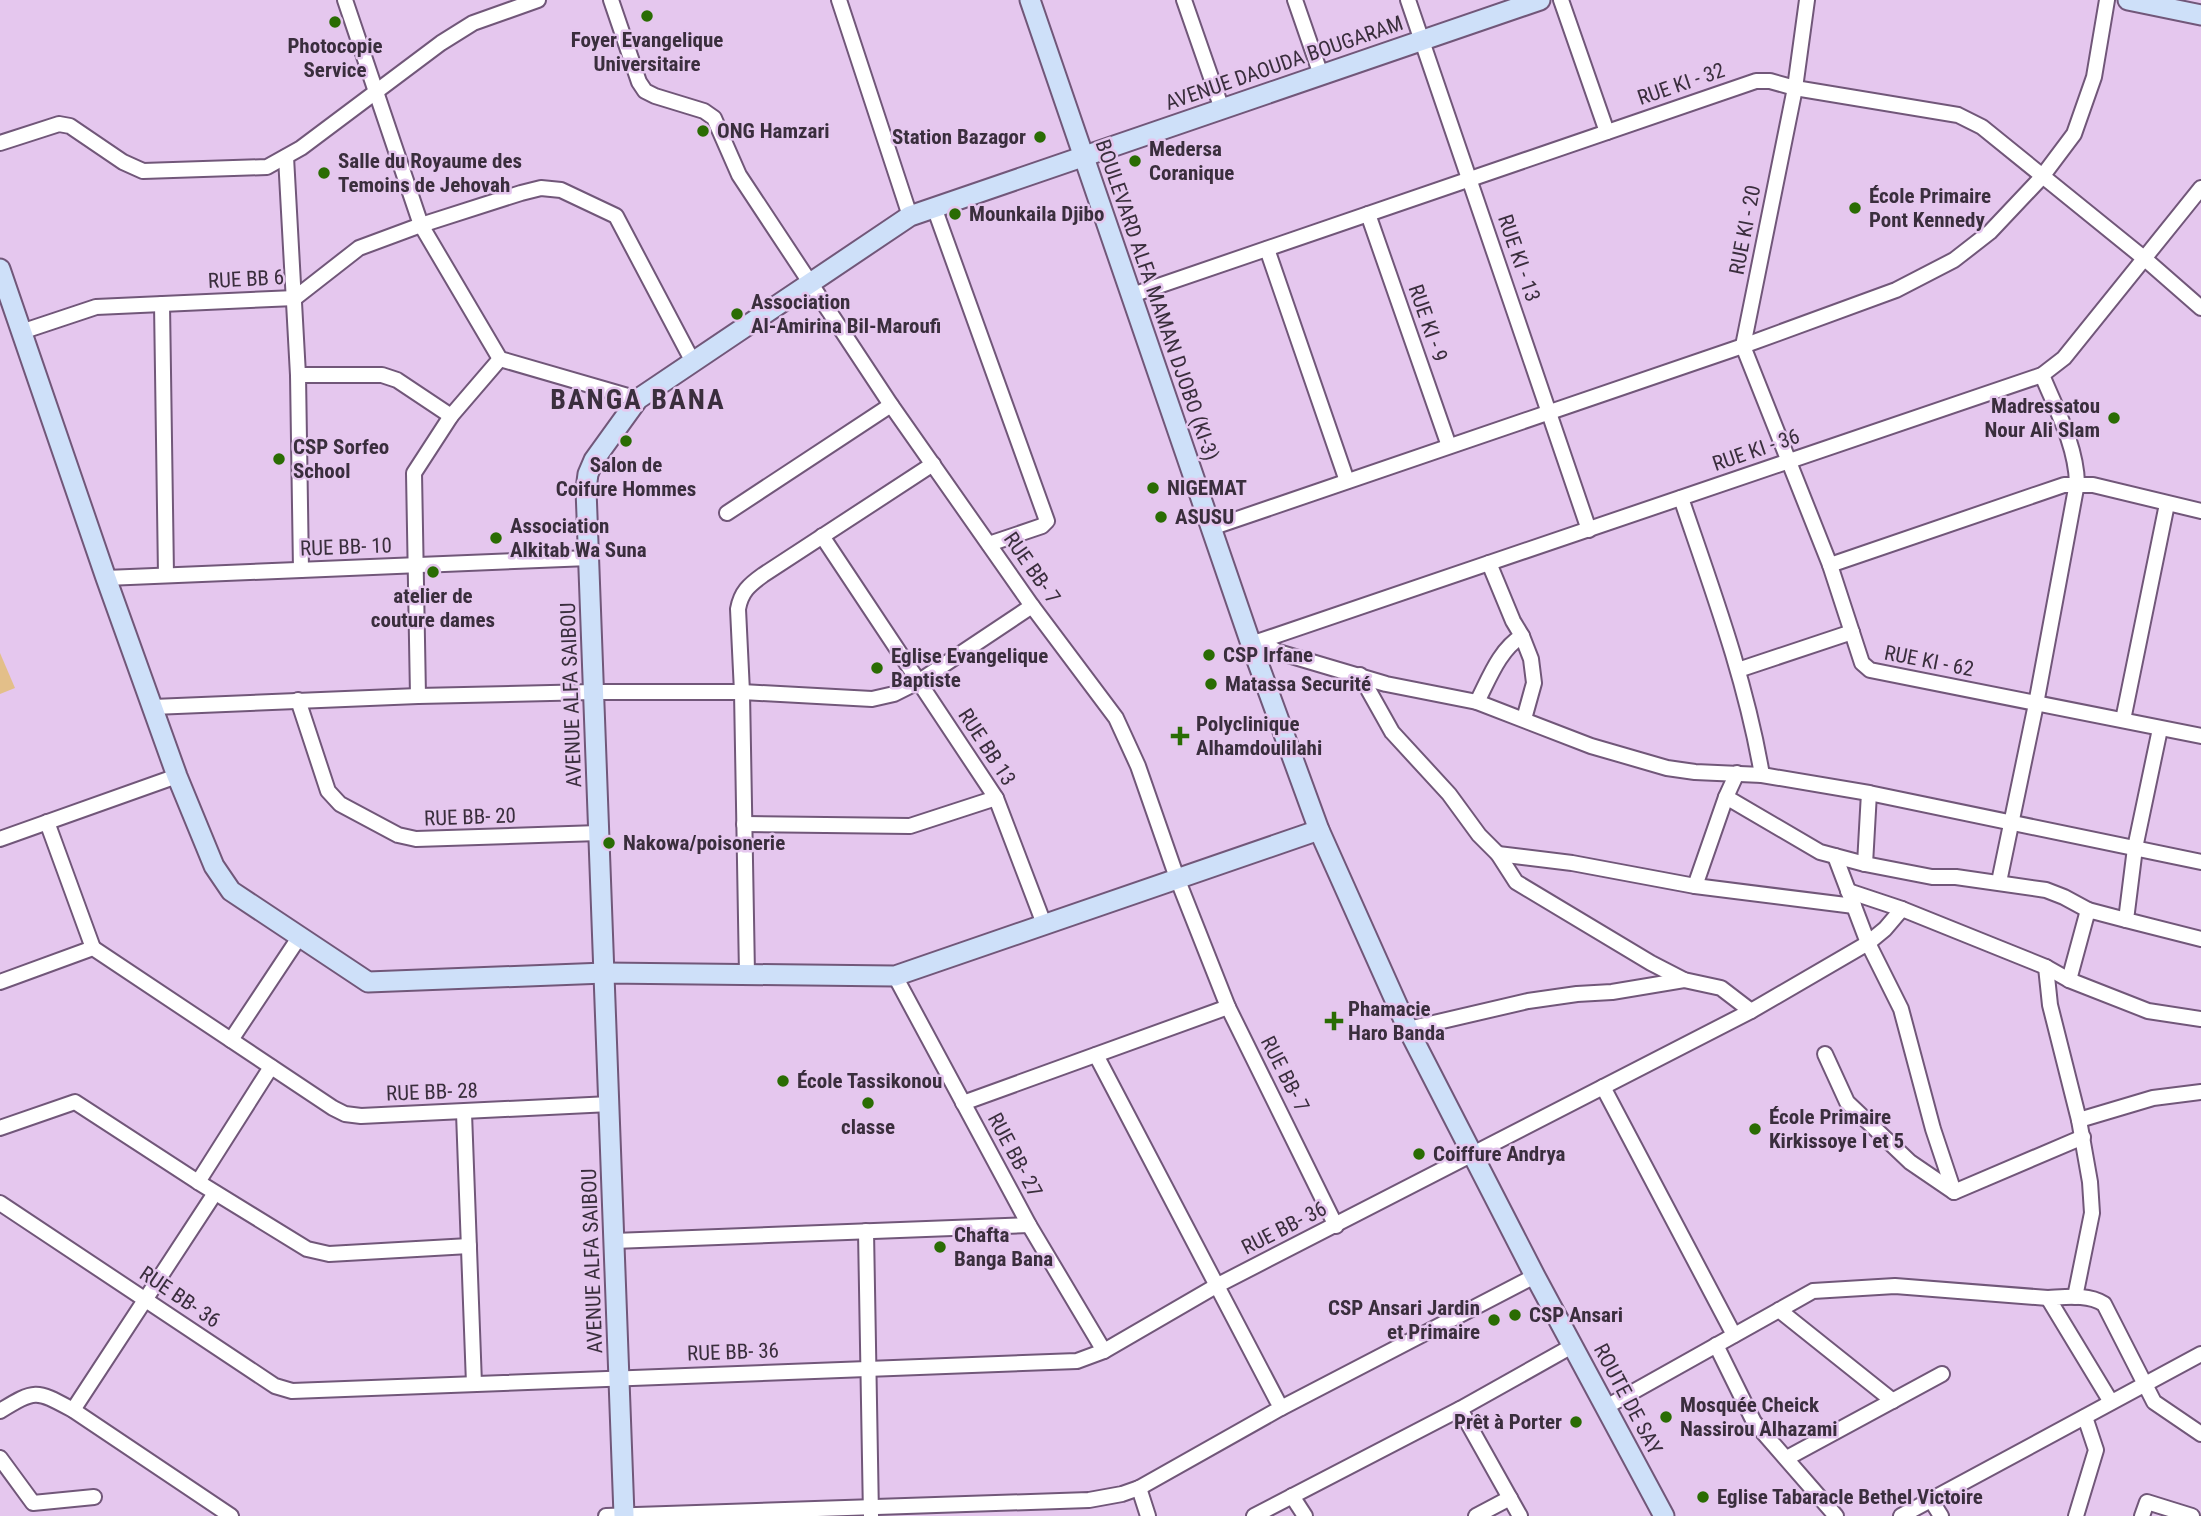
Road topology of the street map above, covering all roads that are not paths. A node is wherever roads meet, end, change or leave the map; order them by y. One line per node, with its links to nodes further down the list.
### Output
1 (345, 0): 18 (street)
2 (538, 0): 18 (street)
3 (611, 0): 34 (street, RUE BB- 7)
4 (839, 0): 29 (street)
5 (1030, 0): 22 (street, BOULEVARD ALFA MAMAN DJOBO (KI-3))
6 (1184, 0): 19 (street)
7 (1296, 0): 16 (street)
8 (1408, 0): 15 (street, RUE KI - 13)
9 (1561, 0): 20 (street)
10 (1807, 0): 17 (street, RUE KI - 20)
11 (2107, 0): 24 (street)
12 (2128, 0): 14 (street)
13 (1530, 2): 15 (street, AVENUE DAOUDA BOUGARAM)
14 (2201, 15)
15 (1421, 40): 16 (street, AVENUE DAOUDA BOUGARAM); 25 (street, RUE KI - 13)
16 (1321, 75): 19 (street, AVENUE DAOUDA BOUGARAM)
17 (1795, 88): 20 (street, RUE KI - 32); 24 (street, RUE KI - 32); 40 (street, RUE KI - 20)
18 (376, 91): 23 (street); 30 (street)
19 (1222, 109): 22 (street, AVENUE DAOUDA BOUGARAM)
20 (1607, 132): 25 (street, RUE KI - 32)
21 (0, 143): 23 (street)
22 (1084, 156): 27 (street, AVENUE ALFA SAIBOU); 35 (street, BOULEVARD ALFA MAMAN DJOBO (KI-3))
23 (286, 157): 36 (street)
24 (2041, 178): 32 (street, RUE KI - 32); 40 (street)
25 (1470, 179): 28 (street, RUE KI - 32); 47 (street, RUE KI - 13)
26 (2201, 188): 32 (street, RUE KI - 36)
27 (934, 207): 29 (street, AVENUE ALFA SAIBOU); 61 (street)
28 (1368, 214): 31 (street, RUE KI - 32); 49 (street, RUE KI - 9)
29 (910, 216): 34 (street, AVENUE ALFA SAIBOU)
30 (421, 225): 36 (street, RUE BB 6); 41 (street); 42 (street, RUE BB 6)
31 (1266, 248): 35 (street, RUE KI - 32); 52 (street)
32 (2145, 259): 38 (street, RUE KI - 32); 44 (street, RUE KI - 36)
33 (0, 269): 39 (street)
34 (811, 282): 42 (street, AVENUE ALFA SAIBOU); 46 (street, RUE BB- 7)
35 (1132, 295): 58 (street, BOULEVARD ALFA MAMAN DJOBO (KI-3))
36 (295, 299): 37 (street, RUE BB 6); 43 (street)
37 (162, 304): 39 (street, RUE BB 6); 67 (street)
38 (2201, 308)
39 (21, 332): 68 (street)
40 (1743, 346): 47 (street); 50 (street)
41 (500, 359): 45 (street); 48 (street)
42 (693, 362): 45 (street, AVENUE ALFA SAIBOU)
43 (298, 375): 48 (street); 66 (street)
44 (2042, 375): 50 (street, RUE KI - 36); 53 (street)
45 (638, 399): 62 (street, AVENUE ALFA SAIBOU)
46 (891, 405): 51 (street, RUE BB- 7); 57 (street)
47 (1549, 413): 49 (street); 59 (street, RUE KI - 13)
48 (452, 416): 64 (street)
49 (1449, 446): 52 (street)
50 (1790, 460): 54 (street, RUE KI - 36); 65 (street, RUE KI - 62)
51 (933, 464): 60 (street); 61 (street, RUE BB- 7)
52 (1347, 481): 58 (street)
53 (2077, 483): 55 (street); 65 (street); 81 (street)
54 (1681, 498): 59 (street, RUE KI - 36); 73 (street)
55 (2167, 504): 56 (street); 84 (street)
56 (2201, 511)
57 (727, 513)
58 (1211, 528): 72 (street, BOULEVARD ALFA MAMAN DJOBO (KI-3))
59 (1588, 530): 63 (street, RUE KI - 36)
60 (822, 536): 75 (street, RUE BB 13); 77 (street)
61 (989, 544): 69 (street, RUE BB- 7)
62 (589, 558): 64 (street, RUE BB- 10); 76 (street, AVENUE ALFA SAIBOU)
63 (1489, 563): 71 (street); 72 (street, RUE KI - 36)
64 (415, 565): 66 (street, RUE BB- 10); 78 (street)
65 (1830, 565): 70 (street, RUE KI - 62)
66 (300, 570): 67 (street, RUE BB- 10)
67 (166, 575): 68 (street, RUE BB- 10)
68 (106, 578): 82 (street)
69 (1032, 606): 75 (street); 104 (street, RUE BB- 7)
70 (1852, 632): 73 (street); 81 (street, RUE KI - 62)
71 (1522, 636): 80 (street); 83 (street)
72 (1255, 642): 74 (street); 96 (street, BOULEVARD ALFA MAMAN DJOBO (KI-3))
73 (1738, 670): 88 (street)
74 (1360, 675): 80 (street); 100 (street)
75 (918, 682): 77 (street); 91 (street, RUE BB 13)
76 (593, 692): 77 (street); 78 (street); 97 (street, AVENUE ALFA SAIBOU)
77 (742, 692): 95 (street)
78 (418, 696): 79 (street)
79 (298, 700): 82 (street); 97 (street, RUE BB- 20)
80 (1477, 702): 83 (street)
81 (2036, 704): 84 (street, RUE KI - 62); 94 (street)
82 (153, 707): 89 (street)
83 (1524, 719): 87 (street)
84 (2123, 720): 85 (street, RUE KI - 62)
85 (2160, 729): 86 (street, RUE KI - 62); 99 (street)
86 (2201, 736)
87 (1737, 773): 88 (street); 92 (street)
88 (1762, 775): 90 (street)
89 (177, 776): 93 (street); 113 (street)
90 (1869, 793): 94 (street); 103 (street)
91 (996, 797): 95 (street); 112 (street, RUE BB 13)
92 (1726, 797): 101 (street); 106 (street)
93 (47, 822): 98 (street); 116 (street)
94 (2010, 822): 99 (street); 105 (street)
95 (744, 824): 119 (street)
96 (1319, 830): 104 (street); 127 (street, BOULEVARD ALFA MAMAN DJOBO (KI-3))
97 (598, 833): 118 (street, AVENUE ALFA SAIBOU)
98 (0, 839)
99 (2135, 848): 102 (street); 111 (street)
100 (1498, 853): 106 (street); 121 (street)
101 (1835, 856): 103 (street); 107 (street)
102 (2201, 862)
103 (1865, 864): 105 (street)
104 (1177, 878): 112 (street); 124 (street, RUE BB- 7)
105 (1999, 882): 110 (street)
106 (1695, 886): 108 (street)
107 (1848, 891): 108 (street); 109 (street)
108 (1854, 906): 115 (street)
109 (1902, 909): 115 (street, RUE BB- 36); 117 (street)
110 (2088, 910): 111 (street); 122 (street)
111 (2126, 920): 114 (street)
112 (1044, 924): 120 (street)
113 (300, 936): 118 (street); 128 (street)
114 (2201, 939)
115 (1868, 943): 125 (street, RUE BB- 36); 142 (street)
116 (93, 948): 123 (street); 128 (street, RUE BB- 28)
117 (2046, 967): 122 (street); 137 (street)
118 (605, 973): 119 (street); 135 (street, AVENUE ALFA SAIBOU)
119 (747, 974): 120 (street)
120 (895, 976): 134 (street, RUE BB- 27)
121 (1685, 980): 125 (street); 127 (street)
122 (2069, 980): 126 (street)
123 (0, 982)
124 (1228, 1007): 130 (street); 146 (street, RUE BB- 7)
125 (1751, 1011): 132 (street, RUE BB- 36)
126 (2201, 1019)
127 (1408, 1029): 140 (street, BOULEVARD ALFA MAMAN DJOBO (KI-3))
128 (231, 1040): 131 (street, RUE BB- 28)
129 (1825, 1054): 142 (street)
130 (1096, 1055): 134 (street); 151 (street)
131 (271, 1066): 136 (street, RUE BB- 28); 141 (street)
132 (1603, 1087): 140 (street, RUE BB- 36); 156 (street)
133 (2201, 1092): 137 (street)
134 (963, 1103): 145 (street, RUE BB- 27)
135 (610, 1104): 136 (street, RUE BB- 28); 148 (street, AVENUE ALFA SAIBOU)
136 (464, 1113): 149 (street)
137 (2080, 1121): 139 (street)
138 (0, 1128): 141 (street)
139 (2083, 1137): 142 (street); 152 (street)
140 (1473, 1154): 146 (street, RUE BB- 36); 150 (street, ROUTE DE SAY)
141 (198, 1182): 143 (street)
142 (1954, 1192)
143 (215, 1193): 149 (street); 154 (street)
144 (0, 1203): 154 (street, RUE BB- 36)
145 (1029, 1225): 147 (street); 159 (street, RUE BB- 27)
146 (1336, 1226): 151 (street, RUE BB- 36)
147 (866, 1231): 148 (street); 161 (street)
148 (614, 1241): 163 (street, AVENUE ALFA SAIBOU)
149 (468, 1246): 164 (street)
150 (1535, 1276): 157 (street, ROUTE DE SAY); 169 (street)
151 (1216, 1286): 159 (street, RUE BB- 36); 169 (street)
152 (2076, 1297): 153 (street); 165 (street)
153 (2048, 1298): 155 (street); 167 (street)
154 (145, 1299): 164 (street, RUE BB- 36); 171 (street)
155 (1779, 1310): 156 (street); 166 (street)
156 (1734, 1335): 158 (street)
157 (1574, 1345): 168 (street, ROUTE DE SAY); 170 (street)
158 (1716, 1345): 168 (street); 176 (street)
159 (1104, 1350): 161 (street, RUE BB- 36)
160 (2201, 1354): 165 (street)
161 (869, 1368): 163 (street, RUE BB- 36); 183 (street)
162 (1942, 1374): 166 (street)
163 (619, 1377): 164 (street, RUE BB- 36); 186 (street, AVENUE ALFA SAIBOU)
164 (474, 1384)
165 (2143, 1384): 167 (street); 174 (street)
166 (1893, 1401): 176 (street)
167 (2111, 1402): 173 (street)
168 (1606, 1406): 192 (street, ROUTE DE SAY)
169 (1281, 1408): 177 (street)
170 (1460, 1409): 178 (street); 180 (street)
171 (73, 1410): 172 (street); 184 (street)
172 (0, 1411)
173 (2085, 1417): 181 (street); 196 (street)
174 (2201, 1434)
175 (0, 1458): 182 (street)
176 (1787, 1458): 193 (street)
177 (1139, 1488): 183 (street); 187 (street)
178 (1292, 1496): 188 (street); 189 (street)
179 (93, 1497): 182 (street)
180 (1510, 1498): 190 (street); 191 (street)
181 (1931, 1500): 194 (street); 195 (street)
182 (31, 1510)
183 (871, 1512): 186 (street)
184 (228, 1516)
185 (606, 1516): 186 (street)
186 (624, 1516)
187 (1148, 1516)
188 (1254, 1516)
189 (1305, 1516)
190 (1476, 1516)
191 (1520, 1516)
192 (1664, 1516)
193 (1836, 1516)
194 (1901, 1516)
195 (1941, 1516)
196 (2076, 1516)
197 (2142, 1516): 198 (street)
198 (2192, 1516)

